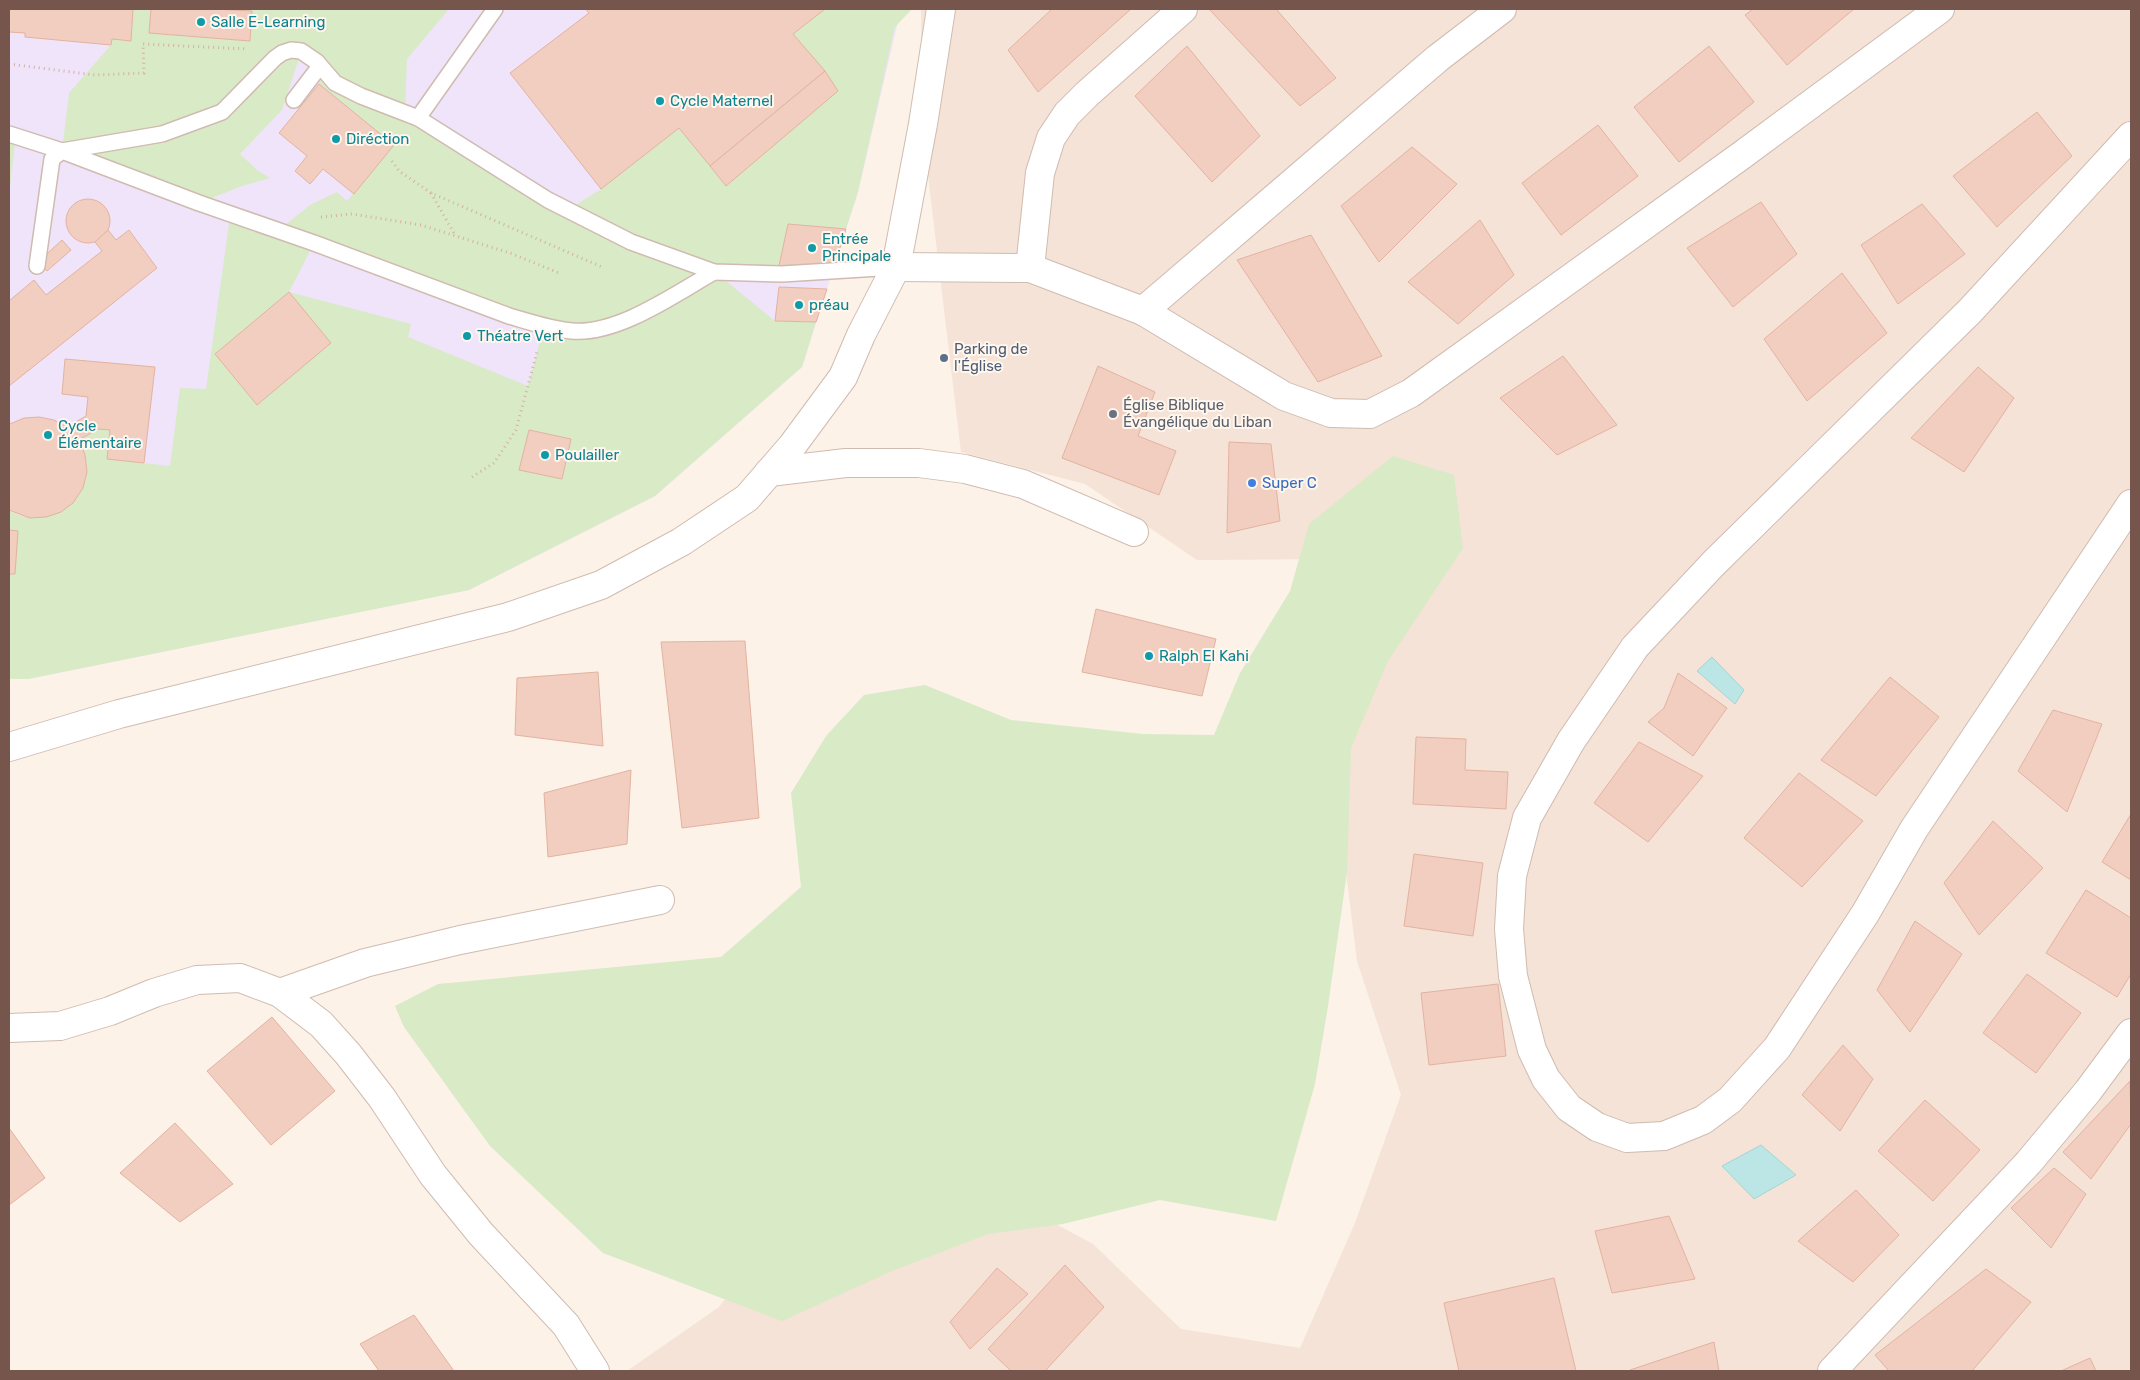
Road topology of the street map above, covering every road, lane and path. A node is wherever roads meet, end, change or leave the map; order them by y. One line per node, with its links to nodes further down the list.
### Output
1 (494, 9): 10 (lane)
2 (941, 9): 19 (street)
3 (1183, 9): 21 (street)
4 (1502, 9): 24 (street)
5 (1940, 9): 24 (street)
6 (247, 49): 7 (path)
7 (9, 64)
8 (320, 66): 9 (lane); 10 (lane); 13 (lane)
9 (294, 100)
10 (418, 118): 22 (lane)
11 (9, 134): 13 (lane)
12 (2131, 136): 28 (street)
13 (62, 151): 16 (lane); 18 (lane)
14 (392, 161): 15 (path)
15 (430, 193): 17 (path); 20 (path)
16 (291, 235): 17 (path); 25 (lane)
17 (456, 236): 23 (path)
18 (37, 266)
19 (896, 266): 21 (street); 22 (lane); 26 (street)
20 (602, 267)
21 (1030, 268): 24 (street)
22 (714, 272): 25 (lane)
23 (560, 273)
24 (1143, 311)
25 (544, 327): 27 (path)
26 (769, 472): 29 (street); 30 (street)
27 (472, 477)
28 (2131, 504)
29 (1134, 532)
30 (9, 747)
31 (660, 900): 32 (street)
32 (280, 993): 33 (street); 35 (street)
33 (9, 1028)
34 (2131, 1033): 36 (street)
35 (595, 1371)
36 (1832, 1371)

